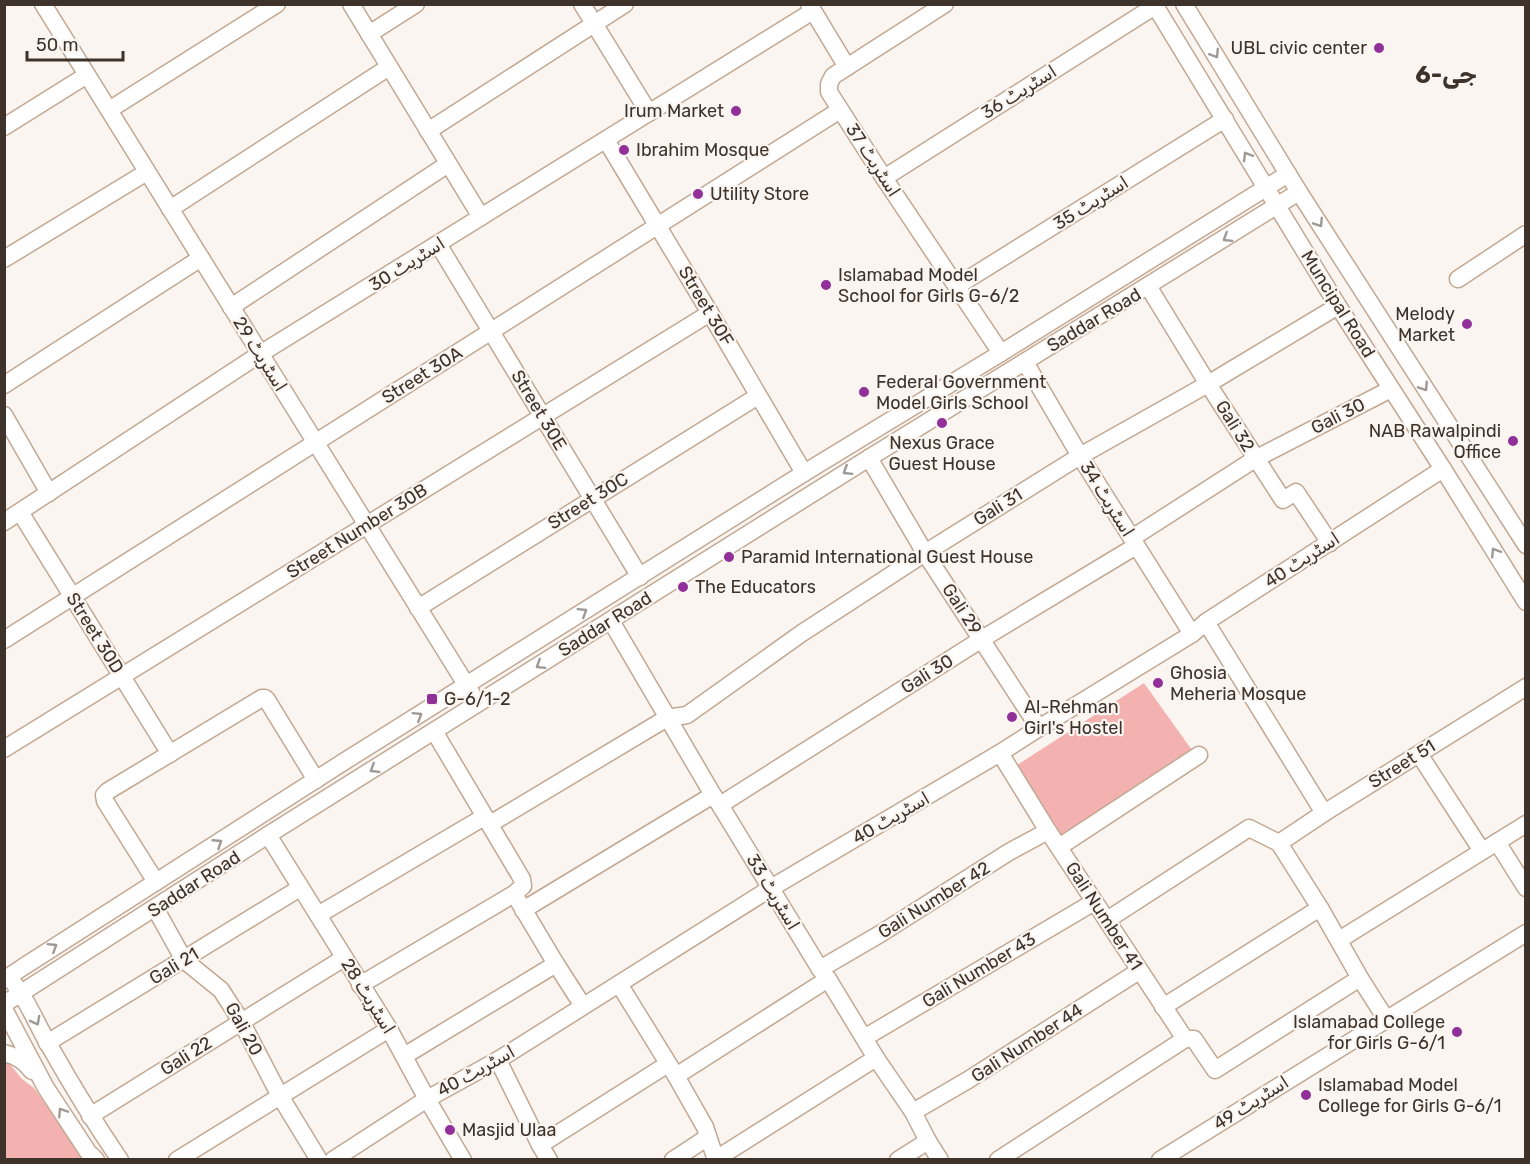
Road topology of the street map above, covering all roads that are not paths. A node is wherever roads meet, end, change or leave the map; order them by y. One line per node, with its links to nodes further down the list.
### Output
1 (43, 4): 15 (street, اسٹریٹ 29)
2 (277, 4): 16 (street)
3 (351, 4): 12 (street)
4 (416, 4): 12 (street)
5 (582, 4): 11 (street)
6 (625, 4): 11 (street)
7 (945, 4): 14 (street, اسٹریٹ 37)
8 (1184, 4): 25 (street, one-way to 25)
9 (1154, 5): 19 (street, Muncipal Road); 26 (street, اسٹریٹ 36)
10 (811, 8): 14 (street); 18 (street, اسٹریٹ 30)
11 (594, 24): 18 (street); 21 (street)
12 (369, 34): 13 (street)
13 (389, 67): 21 (street); 30 (street)
14 (847, 67): 17 (street, اسٹریٹ 37)
15 (87, 75): 16 (street, اسٹریٹ 29); 20 (street)
16 (109, 110): 24 (street, اسٹریٹ 29)
17 (840, 110): 26 (street, اسٹریٹ 37); 32 (street, Street 30A)
18 (649, 113): 22 (street, اسٹریٹ 30)
19 (1225, 119): 27 (street, Muncipal Road, one-way to 19); 38 (street, اسٹریٹ 35)
20 (4, 127)
21 (428, 131): 23 (street)
22 (606, 140): 31 (street, اسٹریٹ 30); 32 (street, Street 30F)
23 (448, 164): 31 (street); 41 (street)
24 (147, 172): 30 (street, اسٹریٹ 29); 36 (street)
25 (1288, 174): 27 (street, Saddar Road); 28 (street)
26 (884, 178): 38 (street, اسٹریٹ 37)
27 (1266, 188): 29 (street, Muncipal Road); 44 (street, Saddar Road)
28 (1299, 192): 29 (street, Saddar Road); 66 (street, one-way to 66)
29 (1277, 207): 39 (street, Saddar Road, one-way to 39); 40 (street, Muncipal Road)
30 (170, 209): 35 (street, اسٹریٹ 29)
31 (481, 217): 34 (street, اسٹریٹ 30)
32 (657, 226): 42 (street, Street 30F); 43 (street, Street 30A)
33 (1526, 234): 37 (street)
34 (438, 244): 43 (street, Street 30E); 45 (street, اسٹریٹ 30)
35 (201, 258): 41 (street, اسٹریٹ 29); 48 (street)
36 (4, 259)
37 (1458, 279)
38 (957, 286): 44 (street, اسٹریٹ 37)
39 (1148, 286): 46 (street, Saddar Road); 47 (street, Gali 32)
40 (1338, 306): 47 (street, Gali 31); 49 (street, Muncipal Road)
41 (231, 307): 45 (street, اسٹریٹ 29)
42 (710, 313): 50 (street, Street 30F); 52 (street, Street Number 30B)
43 (491, 331): 52 (street, Street 30E); 53 (street, Street 30A)
44 (1002, 352): 58 (street, Saddar Road)
45 (260, 354): 53 (street, اسٹریٹ 29); 59 (street, اسٹریٹ 30)
46 (1025, 362): 54 (street, اسٹریٹ 34); 55 (street, Saddar Road)
47 (1208, 384): 54 (street, Gali 31); 56 (street, Gali 32)
48 (4, 385)
49 (1391, 389): 56 (street, Gali 30); 57 (street, Muncipal Road)
50 (758, 396): 58 (street, Street 30F); 60 (street, Street 30C)
51 (4, 415): 59 (street)
52 (543, 417): 60 (street, Street 30E); 63 (street, Street Number 30B)
53 (315, 443): 63 (street, اسٹریٹ 29); 69 (street, Street 30A)
54 (1080, 456): 64 (street, اسٹریٹ 34); 67 (street, Gali 31)
55 (868, 458): 67 (street, Gali 29); 72 (street, Saddar Road, one-way to 72)
56 (1255, 459): 64 (street, Gali 30); 65 (street, Gali 32)
57 (1443, 469): 65 (street, اسٹریٹ 40); 70 (street, Muncipal Road, one-way to 57)
58 (804, 473): 68 (street, Saddar Road)
59 (49, 493): 61 (street, اسٹریٹ 30)
60 (592, 499): 68 (street, Street 30E); 71 (street, Street 30C)
61 (20, 512): 62 (street, اسٹریٹ 30); 69 (street, Street 30D)
62 (4, 522)
63 (367, 525): 71 (street, اسٹریٹ 29); 77 (street, Street Number 30B)
64 (1134, 542): 74 (street, اسٹریٹ 34); 75 (street, Gali 30)
65 (1330, 543): 73 (street, اسٹریٹ 40)
66 (1526, 545)
67 (925, 553): 75 (street, Gali 29); 81 (street, Gali 31)
68 (640, 577): 78 (street, Saddar Road, one-way to 68)
69 (73, 597): 76 (street, Street 30A); 77 (street, Street 30D)
70 (1525, 599)
71 (418, 608): 78 (street, اسٹریٹ 29)
72 (611, 621): 80 (street, Saddar Road, one-way to 80); 81 (street, اسٹریٹ 33)
73 (1206, 622): 74 (street, اسٹریٹ 40); 91 (street)
74 (1192, 634): 82 (street, اسٹریٹ 40)
75 (982, 639): 82 (street, Gali 29); 90 (street, Gali 30)
76 (4, 640)
77 (122, 676): 84 (street, Street Number 30B); 86 (street, Street 30D)
78 (466, 686): 80 (street, اسٹریٹ 29); 89 (street, Saddar Road, one-way to 78)
79 (1526, 687): 87 (street, Street 51)
80 (478, 704): 83 (street, Saddar Road)
81 (667, 718): 90 (street, اسٹریٹ 33); 92 (street, Gali 31)
82 (1039, 728): 85 (street, اسٹریٹ 40)
83 (434, 731): 92 (street); 95 (street, Saddar Road, one-way to 95)
84 (4, 749)
85 (1000, 753): 94 (street, Gali Number 41); 102 (street, اسٹریٹ 40)
86 (170, 754): 89 (street); 100 (street)
87 (1419, 754): 91 (street, Street 51); 99 (street)
88 (1199, 755): 98 (street)
89 (316, 780): 100 (street, Saddar Road, one-way to 89)
90 (716, 800): 102 (street, اسٹریٹ 33); 108 (street, Gali 30)
91 (1324, 813): 97 (street, Street 51)
92 (487, 820): 104 (street); 109 (street, Gali 31)
93 (1526, 824): 96 (street)
94 (1048, 831): 98 (street, Gali Number 41); 117 (street, Gali Number 42)
95 (268, 835): 101 (street, اسٹریٹ 28); 107 (street, Saddar Road)
96 (1497, 842): 99 (street); 103 (street)
97 (1279, 843): 106 (street); 110 (street)
98 (1059, 847): 105 (street, Gali Number 41)
99 (1482, 851): 112 (street)
100 (156, 882): 118 (street, Saddar Road, one-way to 100)
101 (300, 888): 109 (street, اسٹریٹ 28); 114 (street, Gali 21)
102 (771, 888): 117 (street, اسٹریٹ 33); 120 (street, اسٹریٹ 40)
103 (1526, 888)
104 (519, 890): 108 (street); 121 (street)
105 (1094, 902): 110 (street, Gali Number 41); 130 (street, Gali Number 43)
106 (1320, 908): 112 (street); 125 (street)
107 (155, 909): 114 (street, Gali 20); 122 (street, Saddar Road)
108 (523, 910): 115 (street)
109 (318, 915): 113 (street, اسٹریٹ 28)
110 (1107, 920): 116 (street, Gali Number 41)
111 (1526, 933): 127 (street, اسٹریٹ 49)
112 (1339, 940): 119 (street)
113 (344, 958): 121 (street, اسٹریٹ 28); 128 (street, Gali 22)
114 (184, 960): 128 (street, Gali 20); 132 (street, Gali 21)
115 (556, 964): 124 (street); 134 (street)
116 (1139, 970): 125 (street, Gali Number 41); 141 (street, Gali Number 44)
117 (824, 974): 130 (street, اسٹریٹ 33); 137 (street, Gali Number 42)
118 (6, 976): 122 (street)
119 (1360, 978): 127 (street); 131 (street, Gali Number 41)
120 (619, 984): 124 (street, اسٹریٹ 40); 137 (street)
121 (360, 985): 129 (street, اسٹریٹ 28)
122 (21, 993): 123 (street, Saddar Road); 132 (street, one-way to 132)
123 (4, 1004)
124 (583, 1006): 136 (street, اسٹریٹ 40)
125 (1163, 1007): 131 (street, Gali Number 41)
126 (4, 1009): 138 (street)
127 (1386, 1019): 157 (street, اسٹریٹ 49)
128 (241, 1021): 139 (street, Gali 20); 142 (street, Gali 22)
129 (388, 1029): 134 (street, اسٹریٹ 28); 139 (street)
130 (864, 1038): 135 (street, اسٹریٹ 33)
131 (1185, 1039): 156 (street)
132 (47, 1043): 142 (street)
133 (4, 1053): 138 (street)
134 (404, 1056): 140 (street, اسٹریٹ 28)
135 (876, 1058): 141 (street, اسٹریٹ 33); 146 (street)
136 (498, 1060): 140 (street, اسٹریٹ 40); 145 (street)
137 (672, 1070): 143 (street); 145 (street, Gali Number 42)
138 (46, 1088): 147 (street, one-way to 138)
139 (280, 1096): 149 (street); 150 (street, Gali 20)
140 (427, 1099): 151 (street, اسٹریٹ 40); 152 (street, اسٹریٹ 28)
141 (913, 1112): 144 (street, اسٹریٹ 33)
142 (90, 1116): 148 (street)
143 (708, 1137): 146 (street); 153 (street)
144 (928, 1141): 154 (street); 155 (street, اسٹریٹ 33)
145 (544, 1152)
146 (716, 1159)
147 (96, 1160)
148 (120, 1160)
149 (177, 1160)
150 (319, 1160)
151 (333, 1160)
152 (462, 1160)
153 (673, 1160)
154 (898, 1160)
155 (940, 1160)
156 (998, 1160)
157 (1160, 1160)

